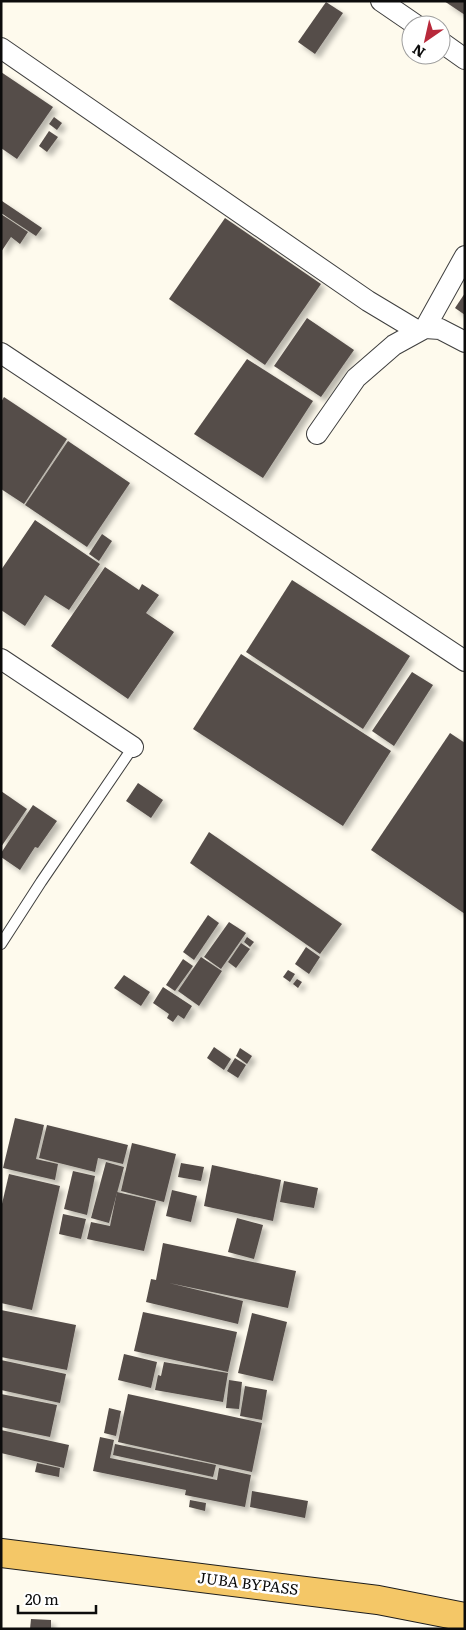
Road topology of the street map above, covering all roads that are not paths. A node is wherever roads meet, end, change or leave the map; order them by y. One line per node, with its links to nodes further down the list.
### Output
1 (381, 1): 2 (street)
2 (401, 15)
3 (1, 48): 7 (street)
4 (451, 49): 5 (street)
5 (465, 59)
6 (465, 256): 7 (street)
7 (421, 329): 8 (street); 10 (street)
8 (465, 342)
9 (1, 353): 12 (street)
10 (317, 434)
11 (1, 658): 13 (street)
12 (465, 661)
13 (133, 747): 14 (lane)
14 (1, 944)
15 (1, 1553): 16 (main road, JUBA BYPASS)
16 (465, 1617)

